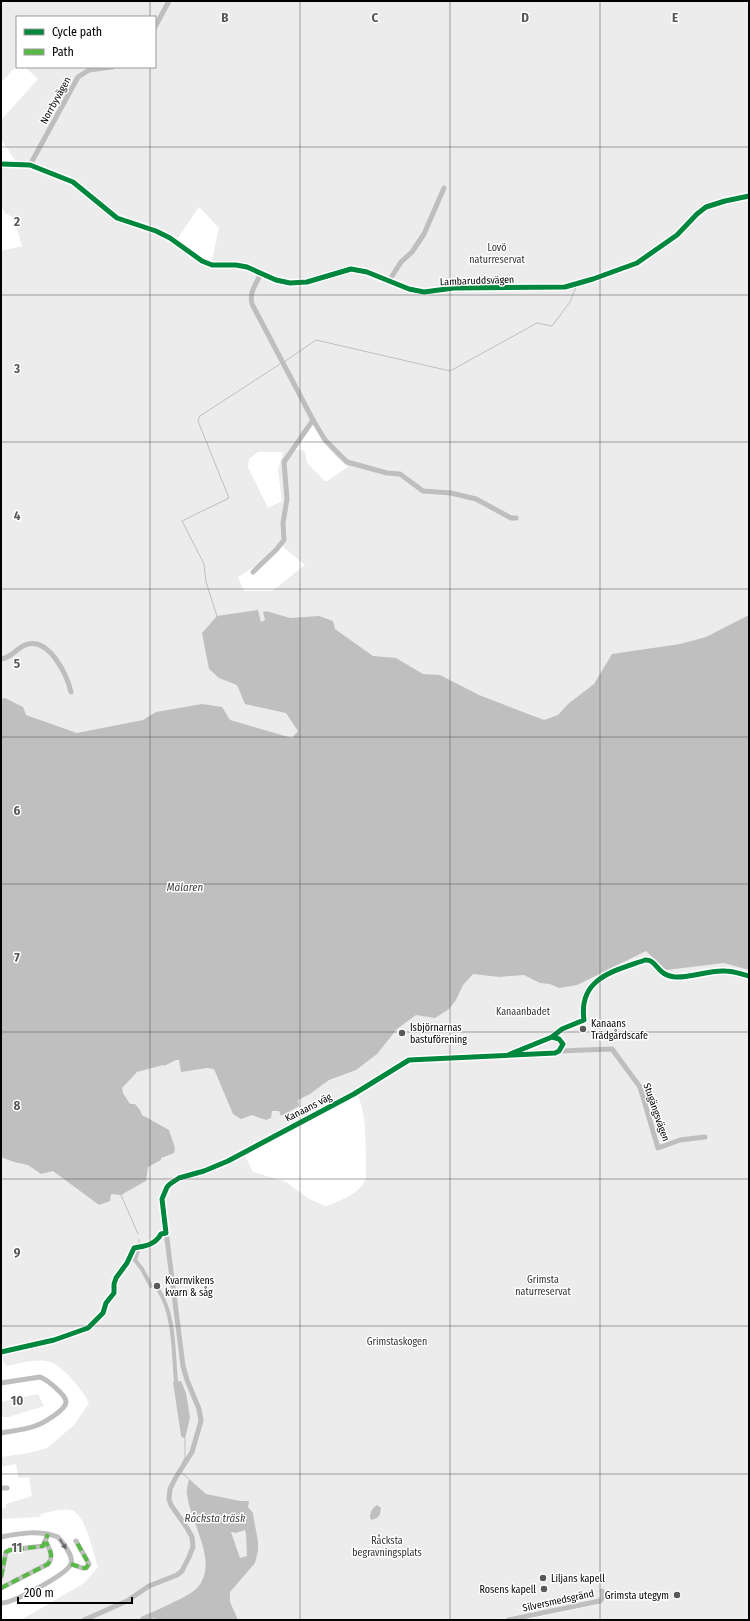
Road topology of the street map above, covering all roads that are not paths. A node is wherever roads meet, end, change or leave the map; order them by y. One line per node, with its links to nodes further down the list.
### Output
1 (169, 1): 2 (street)
2 (156, 25)
3 (104, 68): 5 (street, Norrbyvägen)
4 (1, 164): 5 (street, Lambaruddsvägen)
5 (30, 164): 8 (street, Lambaruddsvägen)
6 (444, 188): 9 (street)
7 (749, 196): 9 (street, Lambaruddsvägen)
8 (261, 273): 9 (street, Lambaruddsvägen); 10 (street)
9 (389, 281)
10 (313, 420): 11 (street); 12 (street)
11 (516, 518)
12 (253, 572)
13 (1, 659): 14 (street)
14 (71, 692)
15 (559, 1051): 16 (street, Kanaans väg); 16 (street, Kanaans väg); 17 (street, Stugängsvägen)
16 (508, 1055): 31 (street, Kanaans väg)
17 (705, 1137)
18 (1, 1383): 19 (street)
19 (1, 1433)
20 (1, 1488): 21 (street)
21 (7, 1488)
22 (48, 1534): 23 (street); 25 (street); 26 (street, one-way to 26)
23 (1, 1537)
24 (76, 1541): 26 (street)
25 (46, 1542): 27 (street); 28 (street)
26 (71, 1564): 30 (street)
27 (1, 1577)
28 (1, 1588)
29 (602, 1591): 32 (street, Silversmedsgränd)
30 (1, 1603)
31 (84, 1620)
32 (508, 1620)

